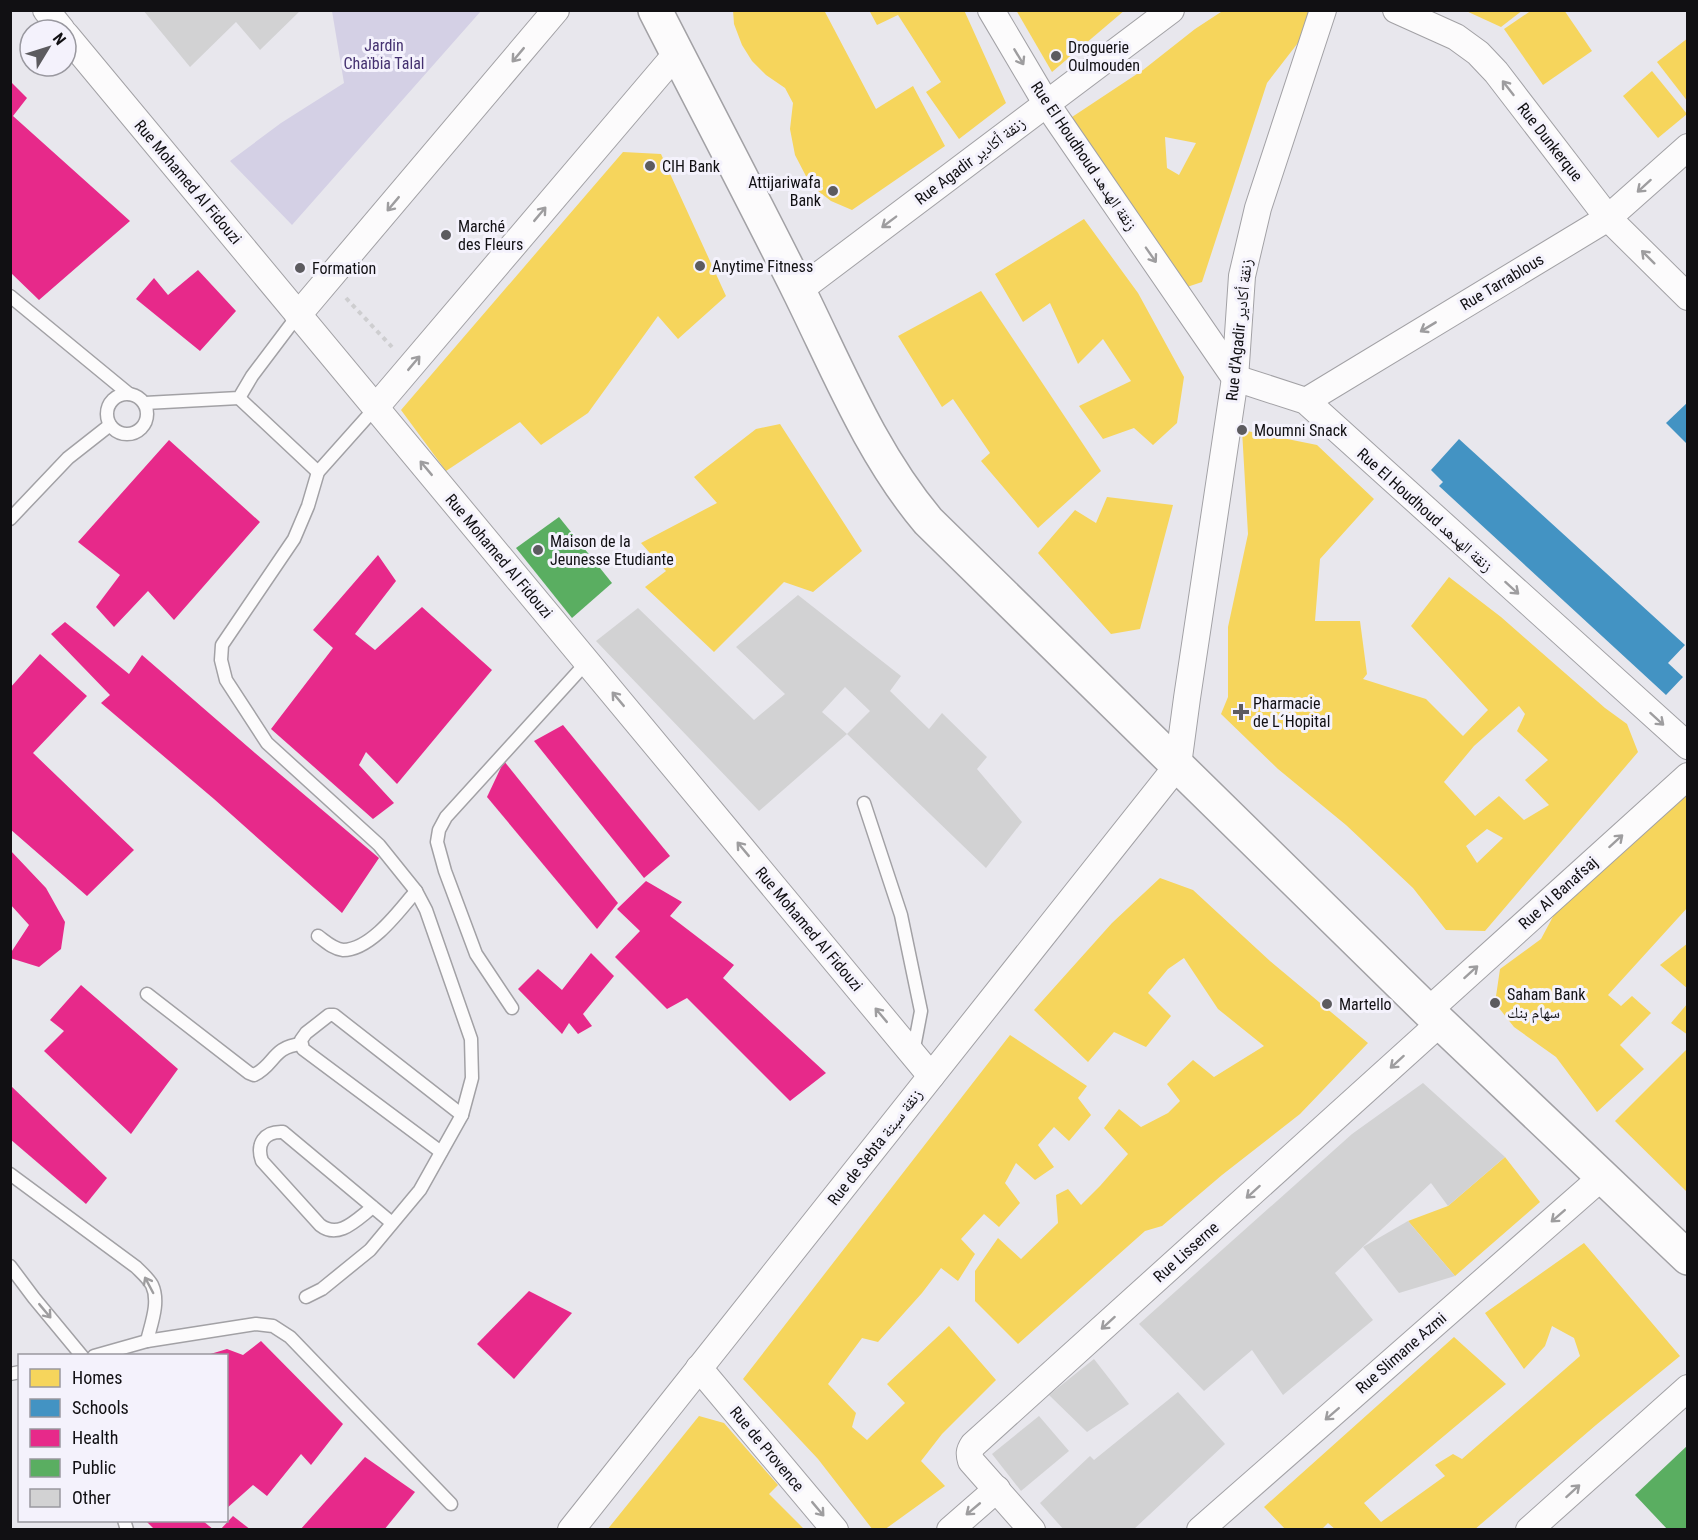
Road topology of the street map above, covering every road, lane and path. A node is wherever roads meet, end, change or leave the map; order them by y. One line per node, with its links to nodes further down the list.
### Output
1 (556, 10): 12 (street, one-way to 12)
2 (655, 10): 8 (main road)
3 (991, 10): 9 (street, Rue El Houdhoud زنقة الهدهد, one-way to 9)
4 (1171, 10): 9 (street, Rue Agadir زنقة أكادير)
5 (1323, 10): 18 (street, Rue d'Agadir زنقة أكادير)
6 (1395, 10): 11 (street, Rue Dunkerque, one-way to 6)
7 (78, 49): 16 (street, Rue Mohamed Al Fidouzi)
8 (677, 53): 13 (main road); 17 (street, one-way to 8)
9 (1046, 103): 13 (street, Rue Agadir زنقة أكادير, one-way to 13); 18 (street, Rue El Houdhoud زنقة الهدهد, one-way to 18)
10 (1688, 147): 11 (street, Rue Tarrablous, one-way to 11)
11 (1608, 218): 15 (street, Rue Dunkerque, one-way to 11); 21 (street, Rue Tarrablous, one-way to 21)
12 (329, 280): 16 (street); 17 (path)
13 (798, 291): 29 (main road)
14 (10, 296): 19 (lane)
15 (1688, 297)
16 (298, 315): 20 (lane); 23 (street, Rue Mohamed Al Fidouzi)
17 (411, 366): 23 (street)
18 (1235, 378): 21 (street, Rue El Houdhoud زنقة الهدهد); 29 (street, Rue d'Agadir زنقة أكادير)
19 (129, 394): 22 (lane); 24 (lane)
20 (239, 398): 22 (lane); 25 (lane)
21 (1306, 402): 28 (street, Rue El Houdhoud زنقة الهدهد, one-way to 28)
22 (145, 404): 24 (lane)
23 (376, 407): 25 (lane); 27 (street, Rue Mohamed Al Fidouzi, one-way to 23)
24 (110, 425): 26 (lane)
25 (318, 472): 32 (lane)
26 (10, 519)
27 (587, 662): 35 (lane); 38 (street, Rue Mohamed Al Fidouzi, one-way to 27)
28 (1688, 746)
29 (1178, 765): 36 (main road); 39 (street, Rue de Sebta زنقة سبتة)
30 (1688, 776): 36 (street, Rue Al Banafsaj, one-way to 30)
31 (864, 803): 38 (lane)
32 (416, 891): 33 (lane); 40 (lane)
33 (318, 936)
34 (147, 994): 37 (lane)
35 (512, 1008)
36 (1434, 1017): 43 (main road); 54 (street, Rue Lisserne, one-way to 54)
37 (301, 1044): 40 (lane); 41 (lane)
38 (913, 1054): 39 (street, Rue Mohamed Al Fidouzi)
39 (931, 1076): 52 (street, Rue de Sebta زنقة سبتة)
40 (462, 1115): 41 (lane)
41 (441, 1152): 45 (lane)
42 (10, 1174): 49 (lane, one-way to 42)
43 (1602, 1177): 46 (main road); 60 (street, Rue Slimane Azmi, one-way to 60)
44 (373, 1207): 44 (lane); 45 (lane)
45 (392, 1223): 48 (lane)
46 (1688, 1258)
47 (10, 1266): 50 (lane, one-way to 50)
48 (306, 1297)
49 (147, 1341): 51 (lane); 55 (lane)
50 (80, 1354)
51 (101, 1354)
52 (699, 1368): 56 (street, Rue de Sebta زنقة سبتة); 57 (street, Rue de Provence, one-way to 57)
53 (1688, 1388): 61 (street, one-way to 53)
54 (997, 1489): 58 (street, one-way to 58); 59 (street)
55 (451, 1504)
56 (571, 1530)
57 (836, 1530)
58 (950, 1530)
59 (1032, 1530)
60 (1200, 1530)
61 (1529, 1530)

